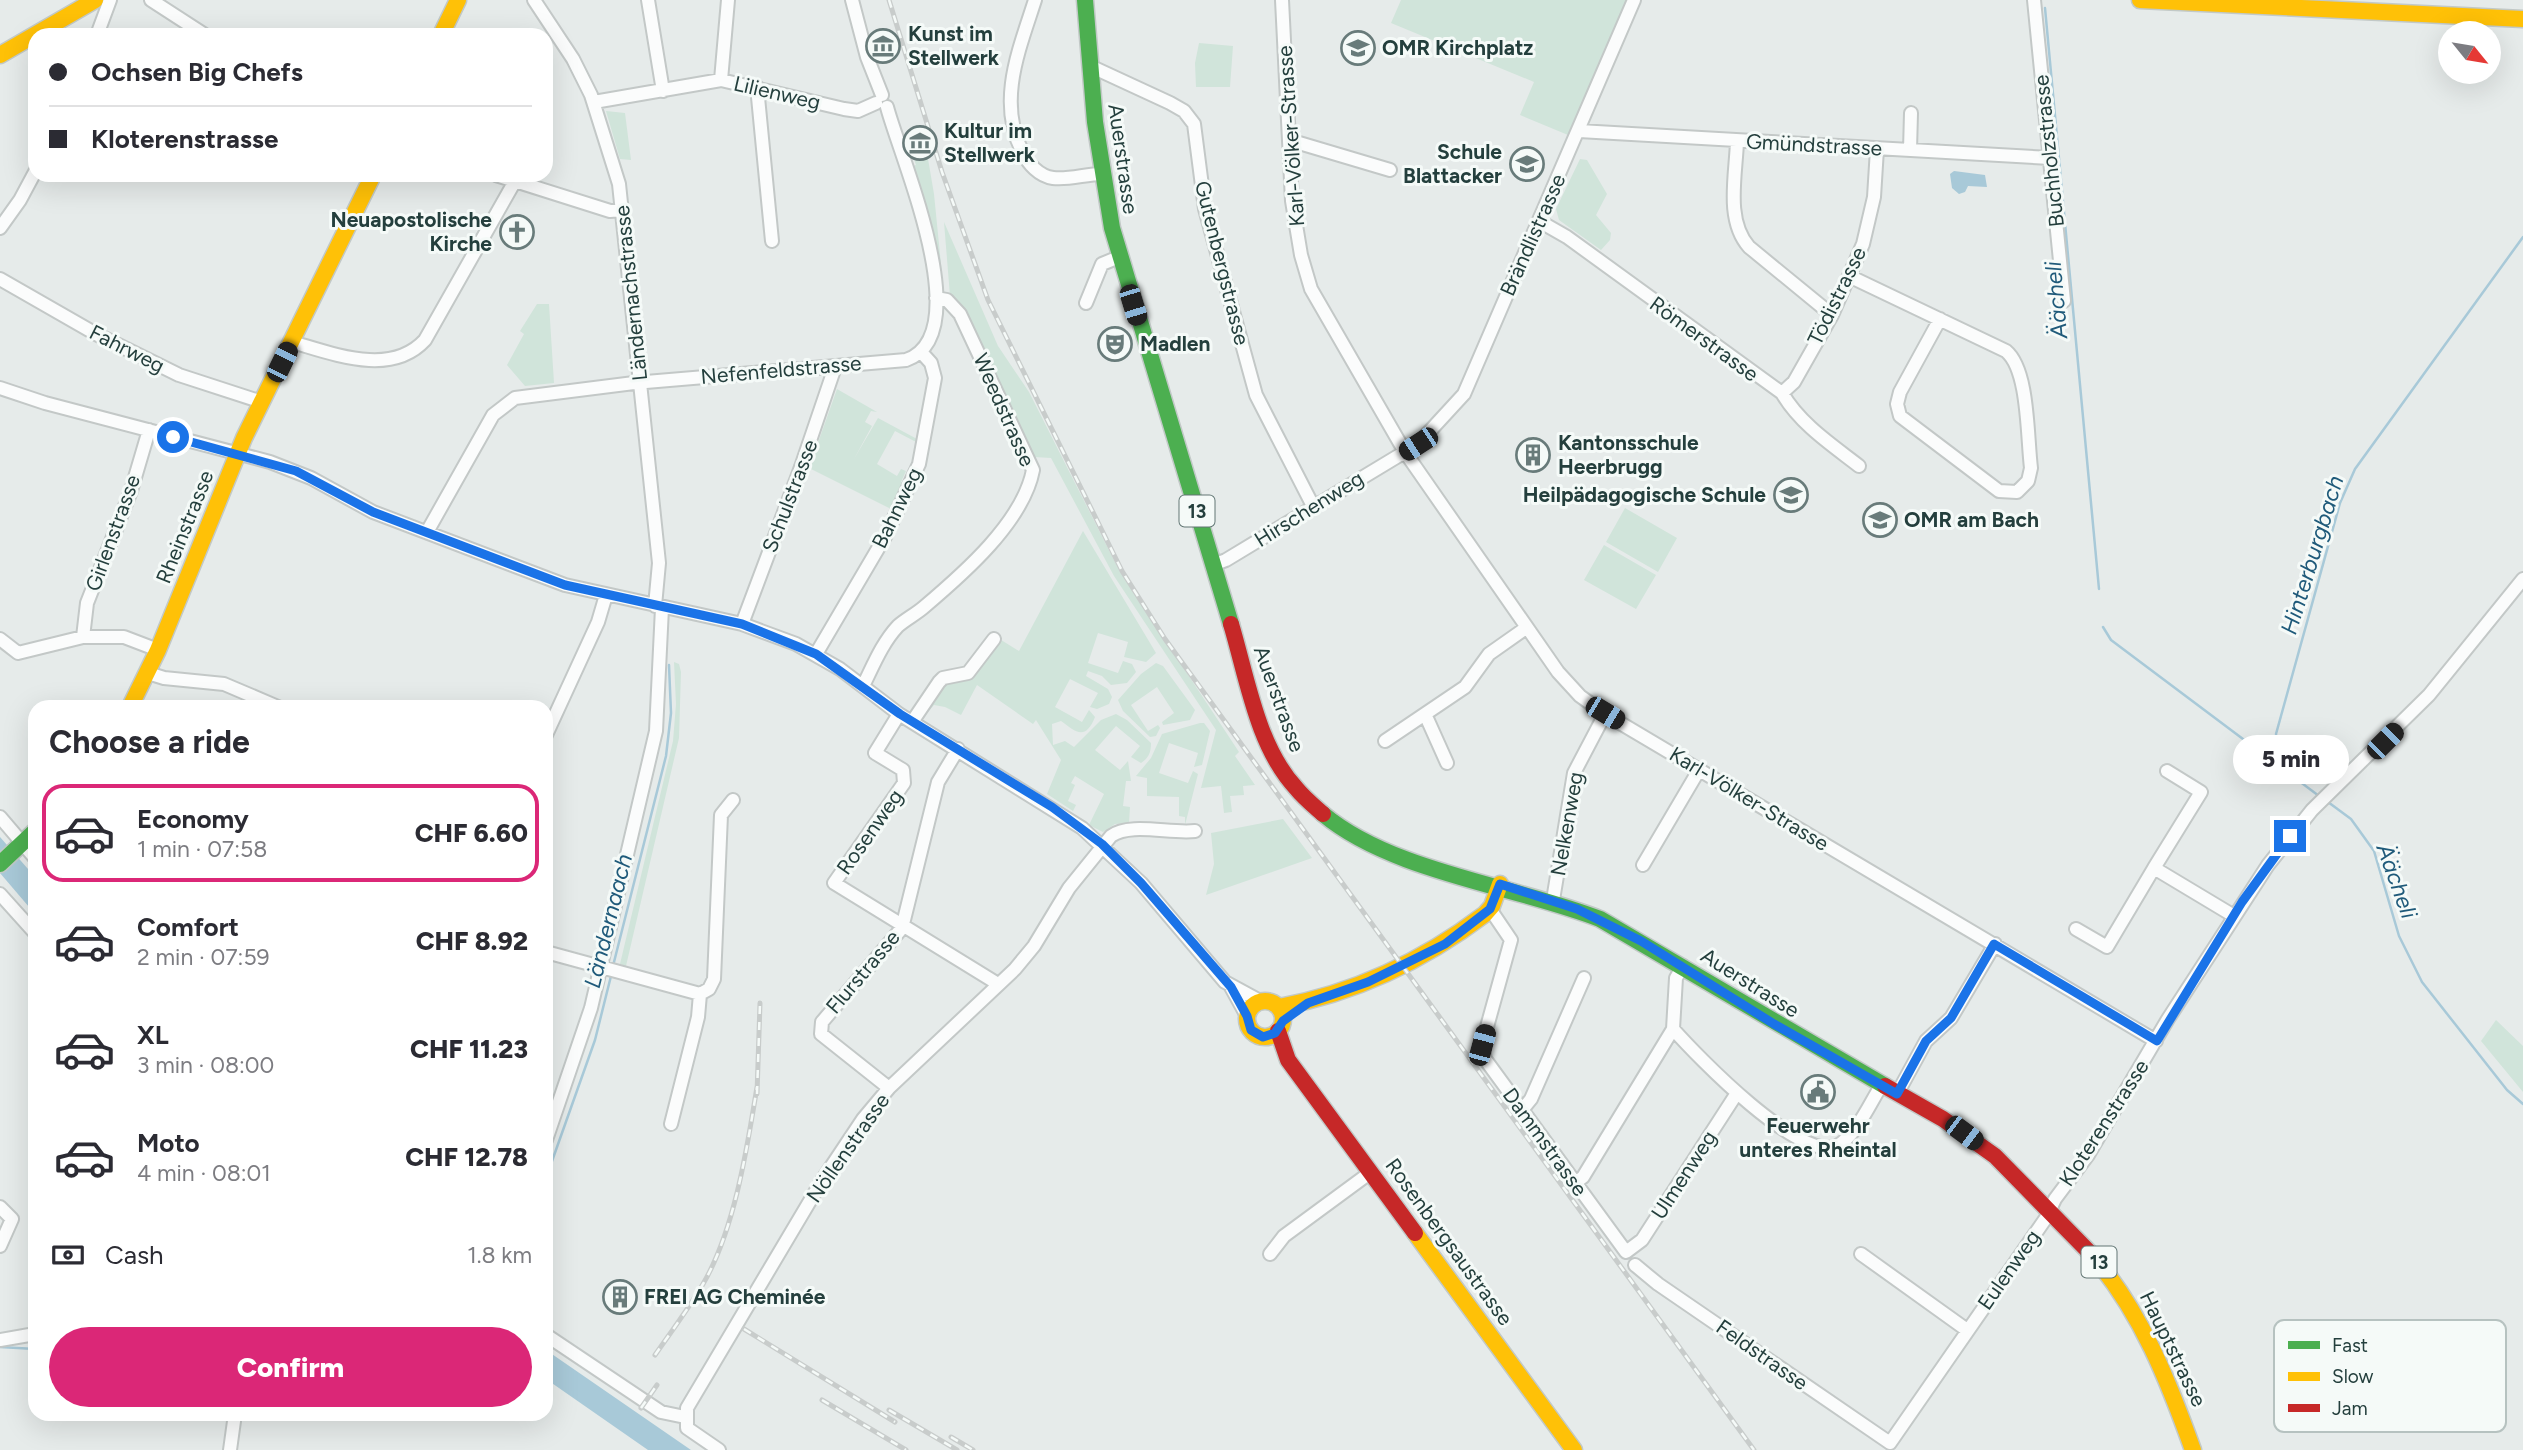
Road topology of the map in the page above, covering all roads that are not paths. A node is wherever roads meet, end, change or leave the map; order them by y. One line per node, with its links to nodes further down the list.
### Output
1 (95, 0): 16 (main road)
2 (110, 0): 17 (street)
3 (151, 0): 18 (street)
4 (458, 0): 19 (main road)
5 (534, 0): 20 (street, Ländernachstrasse)
6 (648, 0): 27 (street)
7 (728, 0): 25 (street)
8 (852, 0): 29 (street)
9 (1035, 0): 38 (street)
10 (1085, 0): 24 (main road, Auerstrasse / 13)
11 (1282, 0): 32 (street, Karl-Völker-Strasse)
12 (1634, 0): 31 (street, Brändlistrasse)
13 (2034, 0): 36 (street, Buchholzstrasse)
14 (2140, 0): 15 (main road)
15 (2523, 19)
16 (47, 28)
17 (100, 28)
18 (194, 28)
19 (444, 28)
20 (553, 28)
21 (553, 29): 28 (street, Ländernachstrasse)
22 (28, 39): 23 (main road)
23 (0, 55)
24 (1090, 66): 38 (main road, Auerstrasse / 13); 66 (street, Gutenbergstrasse)
25 (721, 80): 26 (street, Lilienweg); 27 (street, Lilienweg)
26 (757, 88): 29 (street, Lilienweg); 46 (street)
27 (663, 91): 28 (street, Lilienweg)
28 (594, 102): 43 (street, Ländernachstrasse)
29 (882, 102): 50 (street)
30 (1911, 113): 35 (street)
31 (1578, 131): 33 (street, Gmündstrasse); 44 (street, Brändlistrasse)
32 (1289, 140): 37 (street); 63 (street, Karl-Völker-Strasse)
33 (1737, 141): 34 (street, Gmündstrasse); 53 (street)
34 (1877, 149): 35 (street, Gmündstrasse); 48 (street, Tödistrasse)
35 (1910, 150): 36 (street, Gmündstrasse)
36 (2050, 158): 51 (street, Buchholzstrasse)
37 (1390, 170)
38 (1102, 174): 47 (main road, Auerstrasse / 13)
39 (30, 182): 45 (street)
40 (370, 182): 55 (main road, Rheinstrasse)
41 (514, 182): 55 (street)
42 (518, 182): 43 (street)
43 (623, 210): 58 (street, Ländernachstrasse)
44 (1539, 221): 60 (street, Römerstrasse); 63 (street, Brändlistrasse)
45 (0, 228)
46 (772, 241)
47 (1119, 257): 52 (street); 68 (main road, Auerstrasse / 13)
48 (1851, 277): 53 (street, Tödistrasse); 54 (street)
49 (0, 279): 61 (street, Fahrweg)
50 (936, 298): 56 (street); 80 (street, Weedstrasse)
51 (2064, 301)
52 (1086, 303)
53 (1832, 315): 60 (street, Tödistrasse)
54 (1940, 319): 54 (street)
55 (292, 342): 61 (main road, Rheinstrasse)
56 (921, 352): 57 (street, Nefenfeldstrasse); 78 (street, Bahnweg)
57 (835, 367): 58 (street, Nefenfeldstrasse); 72 (street, Schulstrasse)
58 (640, 382): 67 (street, Nefenfeldstrasse); 71 (street, Ländernachstrasse)
59 (0, 388): 62 (street)
60 (1782, 393): 65 (street, Römerstrasse)
61 (262, 402): 64 (main road, Rheinstrasse)
62 (149, 430): 64 (street); 74 (street, Girlenstrasse)
63 (1405, 452): 66 (street, Hirschenweg); 73 (street, Karl-Völker-Strasse)
64 (237, 453): 67 (street); 77 (main road, Rheinstrasse)
65 (1859, 466)
66 (1314, 508): 68 (street, Hirschenweg)
67 (426, 532): 70 (street)
68 (1213, 565): 101 (main road, Auerstrasse / 13)
69 (2523, 579): 105 (street, Kloterenstrasse)
70 (606, 595): 71 (street); 86 (street)
71 (658, 607): 72 (street); 112 (street, Ländernachstrasse)
72 (742, 624): 78 (street)
73 (1525, 628): 83 (street, Karl-Völker-Strasse); 85 (street)
74 (83, 637): 75 (street); 77 (street)
75 (0, 639)
76 (995, 639): 87 (street)
77 (158, 650): 79 (main road, Rheinstrasse)
78 (816, 654): 80 (street)
79 (148, 673): 81 (main road, Rheinstrasse); 82 (street)
80 (863, 686): 84 (street)
81 (134, 700)
82 (262, 700)
83 (1605, 713): 91 (street, Karl-Völker-Strasse); 103 (street, Nelkenweg)
84 (900, 714): 87 (street); 107 (street, Rosenweg)
85 (1425, 714): 88 (street); 90 (street)
86 (553, 720)
87 (912, 722): 89 (street)
88 (1385, 741)
89 (958, 749): 97 (street); 107 (street, Flurstrasse)
90 (1447, 763)
91 (1699, 770): 99 (street); 109 (street, Karl-Völker-Strasse)
92 (2167, 771): 100 (street)
93 (733, 800): 116 (street)
94 (0, 817): 96 (street)
95 (1195, 831): 97 (street)
96 (26, 840): 98 (main road)
97 (1102, 844): 114 (street, Nöllenstrasse); 115 (street)
98 (0, 864)
99 (1643, 865)
100 (2154, 868): 105 (street); 108 (street)
101 (1500, 884): 103 (main road, Auerstrasse / 13); 104 (main road)
102 (0, 894): 106 (street)
103 (1553, 900): 111 (main road, Auerstrasse / 13)
104 (1490, 909): 119 (main road); 126 (street, Dammstrasse)
105 (2234, 916): 121 (street, Kloterenstrasse)
106 (28, 925)
107 (902, 928): 114 (street); 123 (street, Flurstrasse)
108 (2076, 929)
109 (1994, 944): 121 (street, Karl-Völker-Strasse); 125 (street)
110 (553, 954): 112 (street)
111 (1683, 966): 120 (street); 122 (main road, Auerstrasse / 13)
112 (604, 969): 116 (street); 127 (street, Ländernachstrasse)
113 (1584, 978): 126 (street)
114 (998, 984): 123 (street, Nöllenstrasse)
115 (1231, 987): 117 (street); 118 (street)
116 (700, 994): 128 (street)
117 (1260, 1001): 118 (main road); 119 (main road)
118 (1247, 1016): 119 (main road, Rosenbergsaustrasse)
119 (1276, 1024): 129 (main road, Rosenbergsaustrasse)
120 (1673, 1029): 124 (street); 130 (street)
121 (2157, 1041): 132 (street, Kloterenstrasse)
122 (1881, 1086): 124 (street); 125 (main road, Auerstrasse / 13)
123 (889, 1088): 142 (street, Nöllenstrasse)
124 (1737, 1093): 134 (street, Ulmenweg)
125 (1897, 1094): 132 (main road, Auerstrasse / 13)
126 (1522, 1110): 130 (street, Dammstrasse)
127 (553, 1121)
128 (671, 1124)
129 (1371, 1172): 135 (street); 147 (main road, Rosenbergsaustrasse)
130 (1575, 1184): 134 (street, Dammstrasse)
131 (0, 1208): 133 (street)
132 (2050, 1209): 138 (street, Eulenweg); 148 (main road, Hauptstrasse / 13)
133 (0, 1246)
134 (1626, 1252)
135 (1270, 1254)
136 (1861, 1254): 138 (street, Eulenweg)
137 (1635, 1265): 144 (street, Feldstrasse)
138 (1967, 1330): 144 (street, Eulenweg)
139 (28, 1335): 140 (street)
140 (4, 1338)
141 (553, 1340): 142 (street)
142 (685, 1417): 146 (street)
143 (234, 1421): 145 (street)
144 (1890, 1443)
145 (230, 1450)
146 (719, 1450)
147 (1574, 1450)
148 (2193, 1450)

